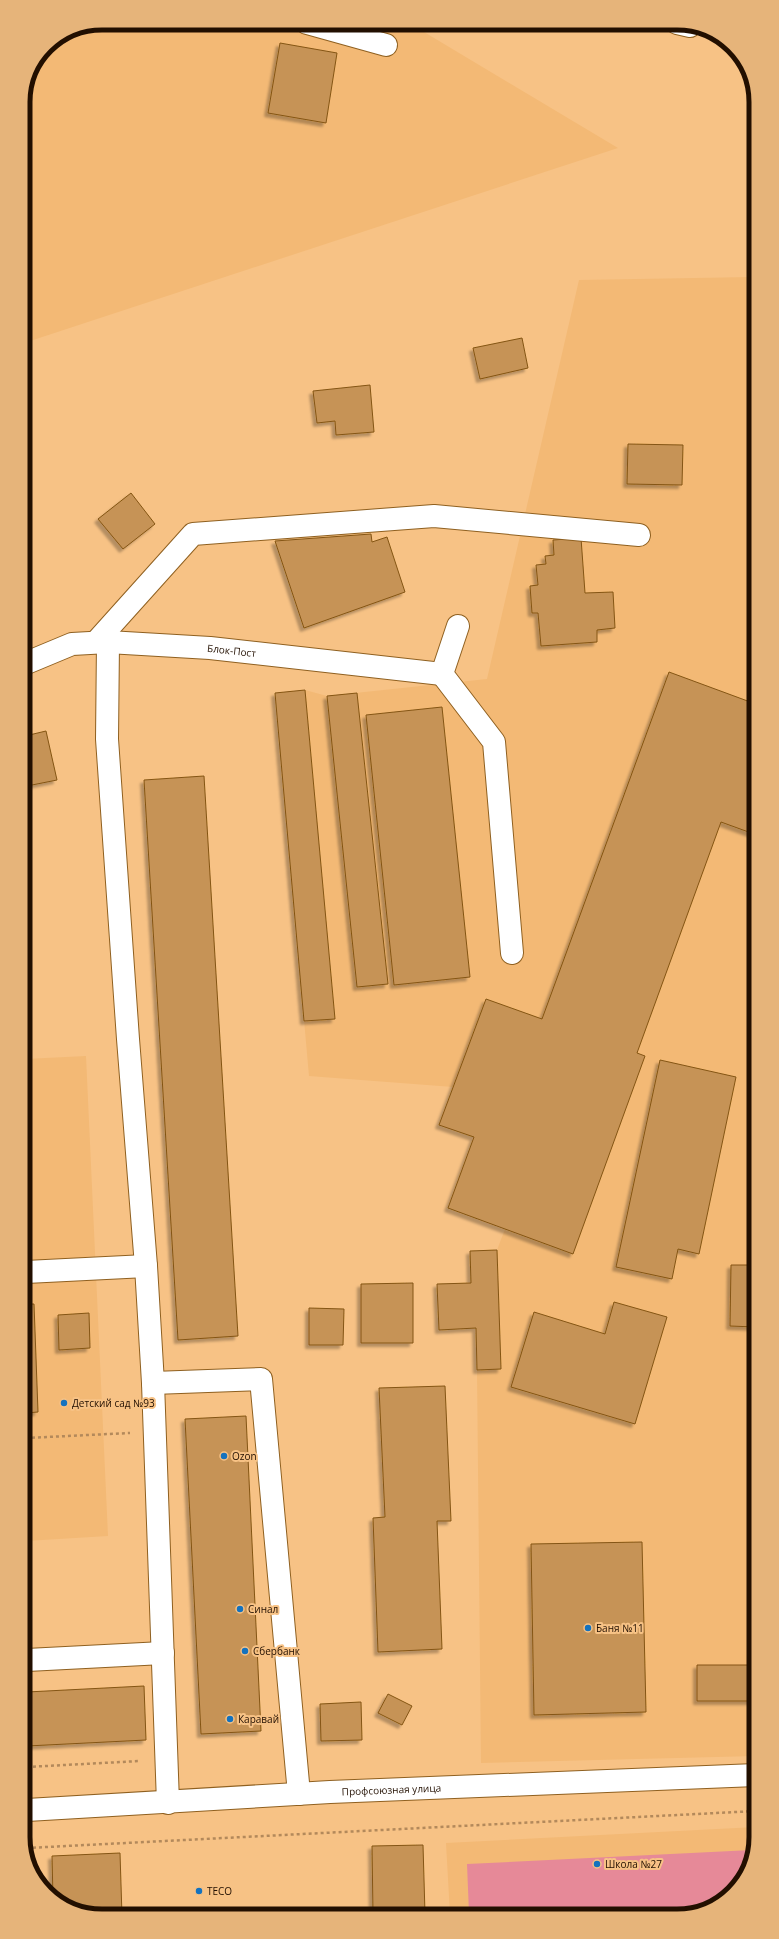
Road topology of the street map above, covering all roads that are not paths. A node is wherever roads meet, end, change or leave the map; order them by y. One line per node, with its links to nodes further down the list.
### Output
1 (332, 30): 2 (street)
2 (386, 45)
3 (639, 535): 5 (street)
4 (458, 626): 7 (street)
5 (102, 642): 6 (street, Блок-Пост); 7 (street, Блок-Пост); 9 (street)
6 (30, 662)
7 (442, 674): 8 (street)
8 (512, 953)
9 (146, 1266): 10 (street); 11 (street)
10 (30, 1272)
11 (153, 1383): 12 (street); 15 (street)
12 (162, 1653): 13 (street); 16 (street)
13 (30, 1660)
14 (749, 1775): 15 (street, Профсоюзная улица)
15 (299, 1794): 16 (street, Профсоюзная улица)
16 (168, 1803): 17 (street, Профсоюзная улица)
17 (30, 1810)

